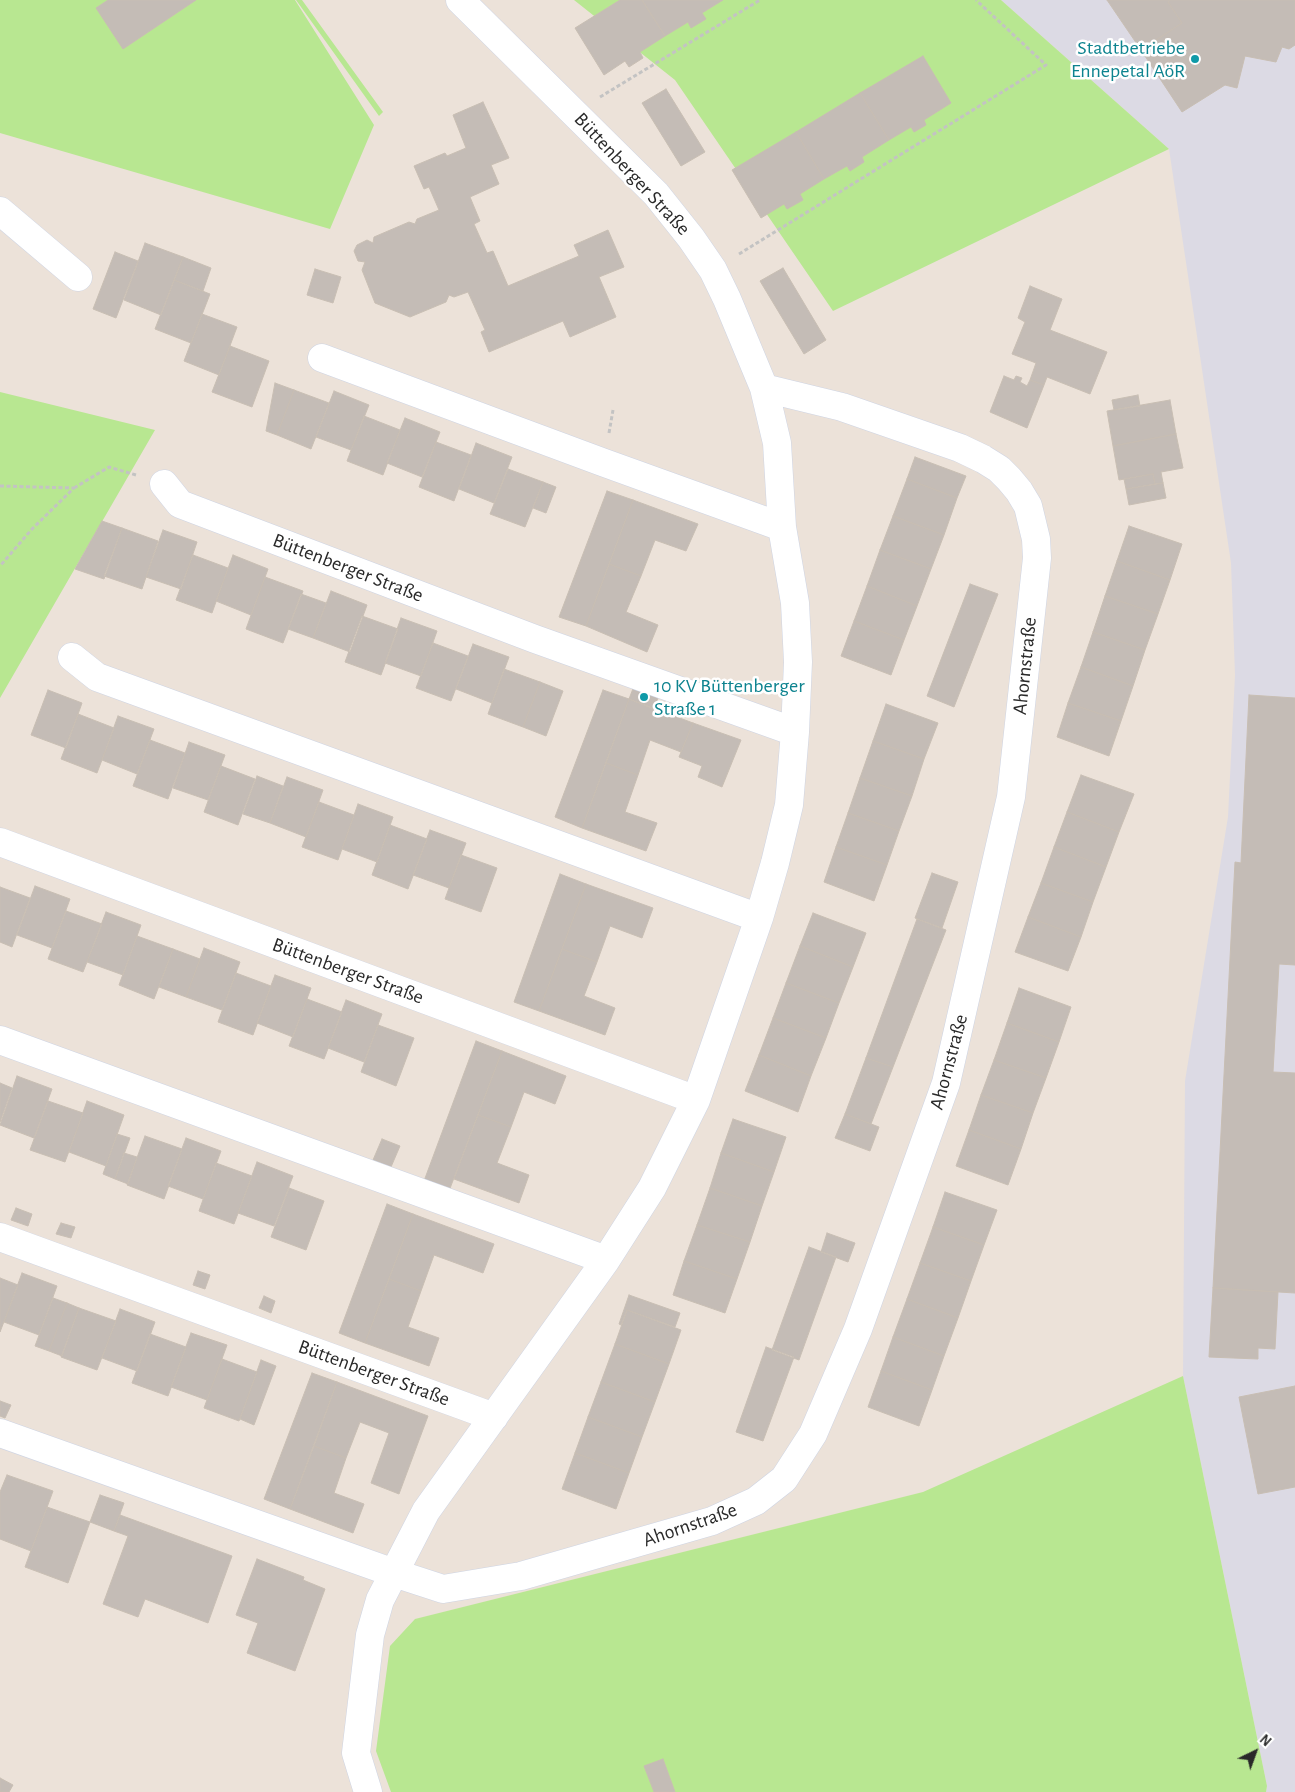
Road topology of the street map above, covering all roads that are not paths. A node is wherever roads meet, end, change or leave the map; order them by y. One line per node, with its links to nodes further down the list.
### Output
1 (460, 0): 5 (street, Büttenberger Straße)
2 (0, 210): 3 (street)
3 (78, 278)
4 (322, 358): 7 (street)
5 (764, 388): 7 (street, Büttenberger Straße); 18 (street, Ahornstraße)
6 (164, 484): 9 (street, Büttenberger Straße)
7 (782, 527): 9 (street, Büttenberger Straße)
8 (72, 657): 11 (street)
9 (795, 732): 11 (street, Büttenberger Straße)
10 (0, 842): 13 (street, Büttenberger Straße)
11 (759, 918): 13 (street, Büttenberger Straße)
12 (0, 1040): 15 (street)
13 (696, 1100): 15 (street, Büttenberger Straße)
14 (0, 1237): 16 (street, Büttenberger Straße)
15 (606, 1260): 16 (street, Büttenberger Straße)
16 (494, 1417): 18 (street, Büttenberger Straße)
17 (0, 1433): 18 (street)
18 (394, 1573): 19 (street, Büttenberger Straße)
19 (368, 1792)

